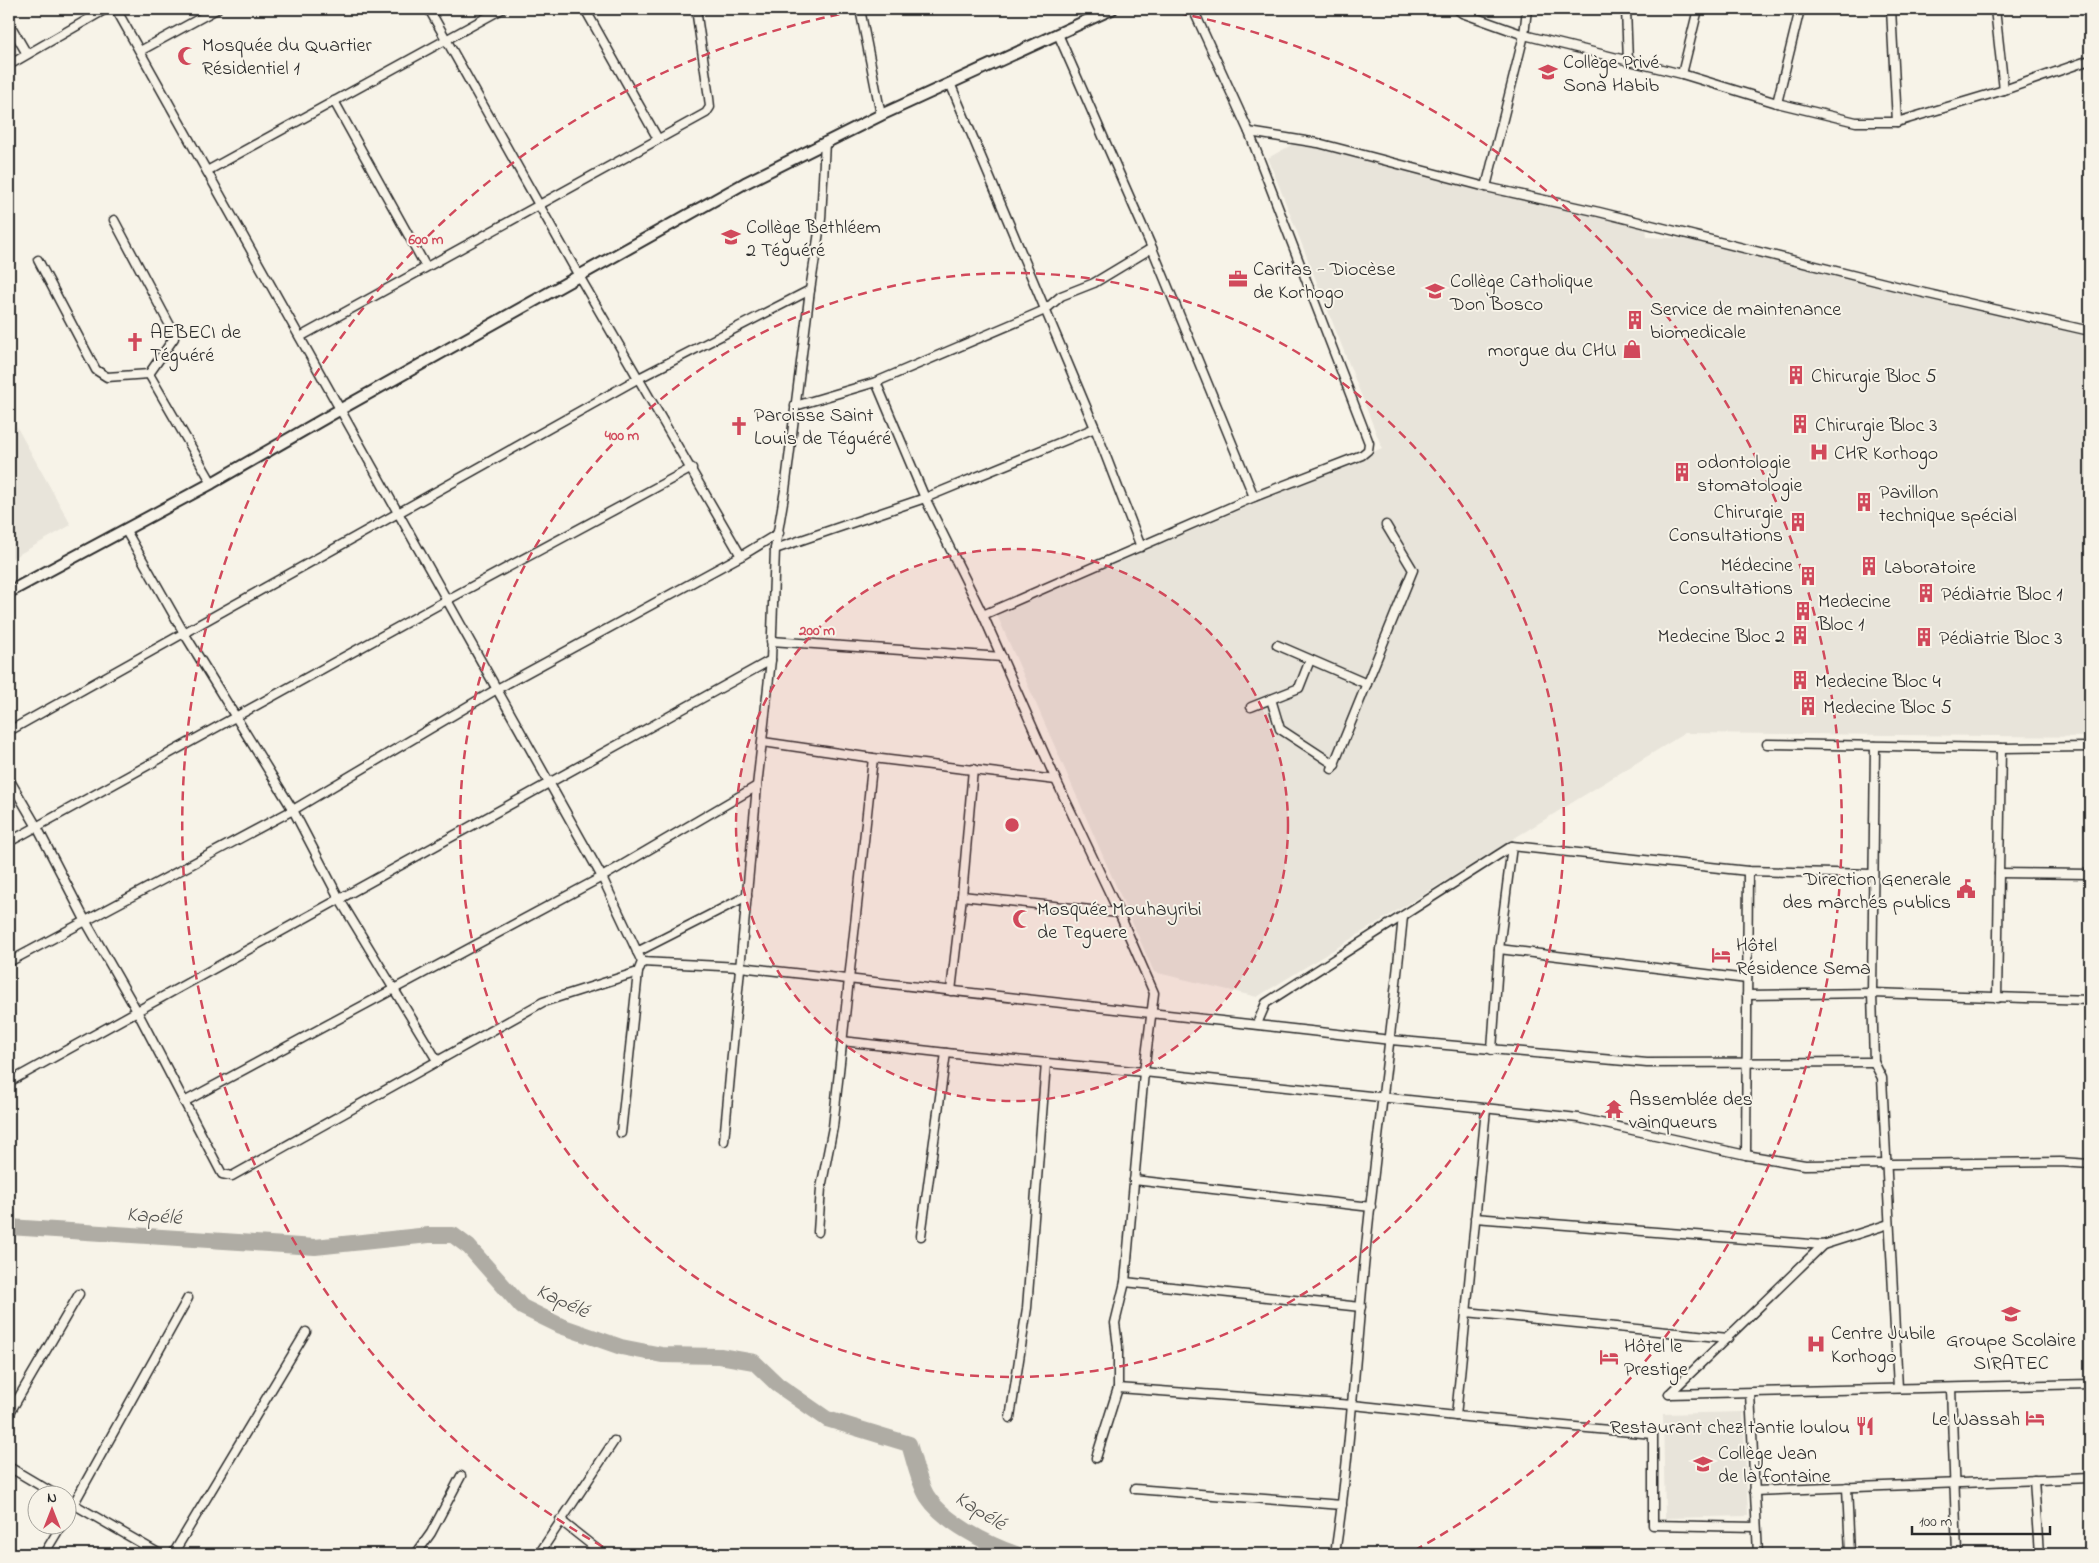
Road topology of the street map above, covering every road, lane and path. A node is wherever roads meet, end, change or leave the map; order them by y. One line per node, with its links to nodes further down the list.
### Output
1 (106, 9): 23 (street)
2 (116, 9): 22 (street)
3 (216, 9): 22 (street)
4 (429, 9): 21 (street)
5 (502, 9): 21 (street)
6 (585, 9): 35 (street)
7 (696, 9): 35 (street)
8 (860, 9): 32 (street)
9 (1112, 9): 19 (street)
10 (1193, 9): 34 (street)
11 (1457, 9): 20 (street)
12 (1527, 9): 20 (street)
13 (1626, 9): 25 (street)
14 (1698, 9): 27 (street)
15 (1800, 9): 31 (street)
16 (1891, 9): 33 (street)
17 (1994, 9): 29 (street)
18 (9, 23): 23 (street)
19 (1058, 34): 28 (street); 41 (street)
20 (1524, 35): 25 (street); 38 (street)
21 (446, 39): 30 (street); 39 (street)
22 (140, 51): 37 (street)
23 (27, 54): 26 (street)
24 (2090, 60): 29 (street)
25 (1628, 62): 27 (street)
26 (9, 65)
27 (1682, 74): 31 (street)
28 (950, 83): 32 (street); 46 (street)
29 (2004, 90): 33 (street)
30 (334, 101): 37 (street); 43 (street)
31 (1777, 103): 33 (street)
32 (881, 114): 36 (street)
33 (1897, 122)
34 (1249, 132): 38 (street); 57 (street)
35 (658, 139): 39 (street)
36 (825, 142): 44 (street); 45 (street)
37 (207, 171): 48 (street)
38 (1486, 187): 47 (street)
39 (539, 205): 43 (street); 44 (street)
40 (114, 220): 49 (street)
41 (1152, 248): 46 (street); 57 (street)
42 (38, 260): 49 (street)
43 (426, 267): 48 (street)
44 (578, 276): 50 (street); 53 (street)
45 (810, 290): 50 (street); 52 (street)
46 (1045, 310): 51 (street); 54 (street)
47 (2090, 331)
48 (300, 337): 53 (street)
49 (149, 374): 56 (street)
50 (639, 378): 55 (street); 59 (street)
51 (876, 382): 52 (street); 58 (street)
52 (795, 406): 62 (street)
53 (341, 409): 56 (street); 59 (street)
54 (1095, 428): 58 (street); 63 (street)
55 (692, 468): 65 (street); 67 (street)
56 (212, 483): 61 (street)
57 (1254, 497): 63 (street)
58 (925, 498): 64 (street); 68 (street)
59 (398, 512): 67 (street); 69 (street)
60 (1386, 525): 75 (street)
61 (125, 529): 66 (street); 69 (street)
62 (779, 533): 64 (street); 65 (street)
63 (1141, 547): 68 (street)
64 (775, 549): 70 (street)
65 (741, 556): 76 (street)
66 (9, 592)
67 (447, 600): 76 (street); 79 (street)
68 (983, 615): 72 (street)
69 (184, 633): 79 (street); 80 (street)
70 (772, 641): 72 (street); 73 (street)
71 (1277, 645): 74 (street)
72 (1002, 657): 89 (street)
73 (770, 660): 81 (street); 90 (street)
74 (1310, 660): 75 (street); 77 (street)
75 (1367, 684): 77 (street)
76 (497, 689): 90 (street); 92 (street)
77 (1271, 699): 78 (street)
78 (1251, 707)
79 (236, 717): 92 (street); 93 (street)
80 (9, 731)
81 (763, 742): 86 (street); 91 (street)
82 (1767, 744): 83 (street)
83 (1875, 746): 85 (street); 98 (street)
84 (2090, 747): 85 (street)
85 (2001, 748): 97 (street)
86 (873, 758): 87 (street); 113 (street)
87 (973, 769): 89 (street); 102 (street)
88 (9, 779): 93 (street)
89 (1056, 780): 104 (street)
90 (549, 783): 100 (street); 103 (street)
91 (757, 786): 100 (street); 101 (street)
92 (292, 810): 103 (street); 106 (street)
93 (36, 827): 94 (street); 106 (street)
94 (9, 842)
95 (1512, 846): 96 (street); 105 (street); 107 (street)
96 (1748, 871): 98 (street); 114 (street)
97 (1999, 873): 99 (street); 119 (street)
98 (1873, 874): 117 (street)
99 (2090, 874)
100 (602, 877): 108 (street); 115 (street)
101 (747, 896): 108 (street); 111 (street)
102 (962, 896): 104 (street); 116 (street)
103 (340, 900): 115 (street); 121 (street)
104 (1119, 913): 122 (street)
105 (1403, 916): 123 (street); 124 (street)
106 (85, 920): 109 (street); 121 (street)
107 (1499, 949): 114 (street); 126 (street)
108 (637, 952): 110 (street)
109 (9, 962)
110 (642, 962): 111 (street); 112 (street)
111 (740, 967): 113 (street); 138 (street)
112 (638, 972): 128 (street); 137 (street)
113 (849, 978): 116 (street); 125 (street)
114 (1747, 980): 118 (street)
115 (393, 990): 128 (street); 135 (street)
116 (951, 991): 122 (street)
117 (1872, 993): 118 (street); 119 (street); 129 (street)
118 (1747, 995): 131 (street)
119 (1997, 998): 120 (street)
120 (2090, 1000)
121 (137, 1011): 133 (street); 135 (street)
122 (1151, 1014): 123 (street); 132 (street)
123 (1257, 1024): 124 (street)
124 (1391, 1040): 126 (street); 134 (street)
125 (842, 1041): 127 (street); 146 (street)
126 (1492, 1050): 131 (street)
127 (946, 1053): 130 (street); 147 (street)
128 (438, 1062): 135 (street)
129 (1874, 1062): 131 (street); 140 (street)
130 (1046, 1063): 132 (street); 164 (street)
131 (1747, 1064): 139 (street)
132 (1144, 1072): 134 (street); 142 (street)
133 (9, 1082)
134 (1383, 1096): 136 (street); 143 (street)
135 (184, 1102)
136 (1486, 1108): 139 (street); 144 (street)
137 (621, 1133)
138 (724, 1141)
139 (1746, 1155): 140 (street)
140 (1885, 1164): 141 (street); 145 (street)
141 (2090, 1164)
142 (1134, 1180): 143 (street); 149 (street)
143 (1371, 1207): 152 (street)
144 (1475, 1218): 148 (street); 153 (street)
145 (1889, 1224): 148 (street); 158 (street)
146 (818, 1232)
147 (920, 1236)
148 (1823, 1245): 155 (street)
149 (1125, 1282): 152 (street); 157 (street)
150 (79, 1294): 162 (street)
151 (188, 1298): 174 (street)
152 (1361, 1307): 161 (street)
153 (1466, 1312): 155 (street); 163 (street)
154 (306, 1332): 184 (street)
155 (1728, 1338): 160 (street)
156 (2090, 1384): 159 (street)
157 (1118, 1388): 161 (street); 166 (street)
158 (1898, 1388): 159 (street); 160 (street)
159 (1951, 1388): 171 (street)
160 (1750, 1393): 176 (street)
161 (1353, 1405): 163 (street); 177 (street)
162 (9, 1414)
163 (1456, 1416): 180 (street)
164 (1010, 1418)
165 (614, 1441): 179 (street)
166 (1096, 1458)
167 (9, 1467): 172 (street)
168 (460, 1476): 185 (street)
169 (2090, 1478): 170 (street)
170 (2034, 1480): 171 (street); 192 (street)
171 (1954, 1483): 173 (street); 191 (street)
172 (41, 1486)
173 (1847, 1487): 176 (street); 190 (street)
174 (78, 1488)
175 (1135, 1490): 177 (street)
176 (1754, 1491): 180 (street)
177 (1342, 1505): 188 (street)
178 (78, 1507): 183 (street)
179 (560, 1520): 186 (street); 187 (street)
180 (1756, 1527): 189 (street)
181 (55, 1536): 182 (street)
182 (44, 1554)
183 (160, 1554)
184 (173, 1554)
185 (416, 1554)
186 (539, 1554)
187 (603, 1554)
188 (1335, 1554)
189 (1758, 1554)
190 (1850, 1554)
191 (1957, 1554)
192 (2038, 1554)

